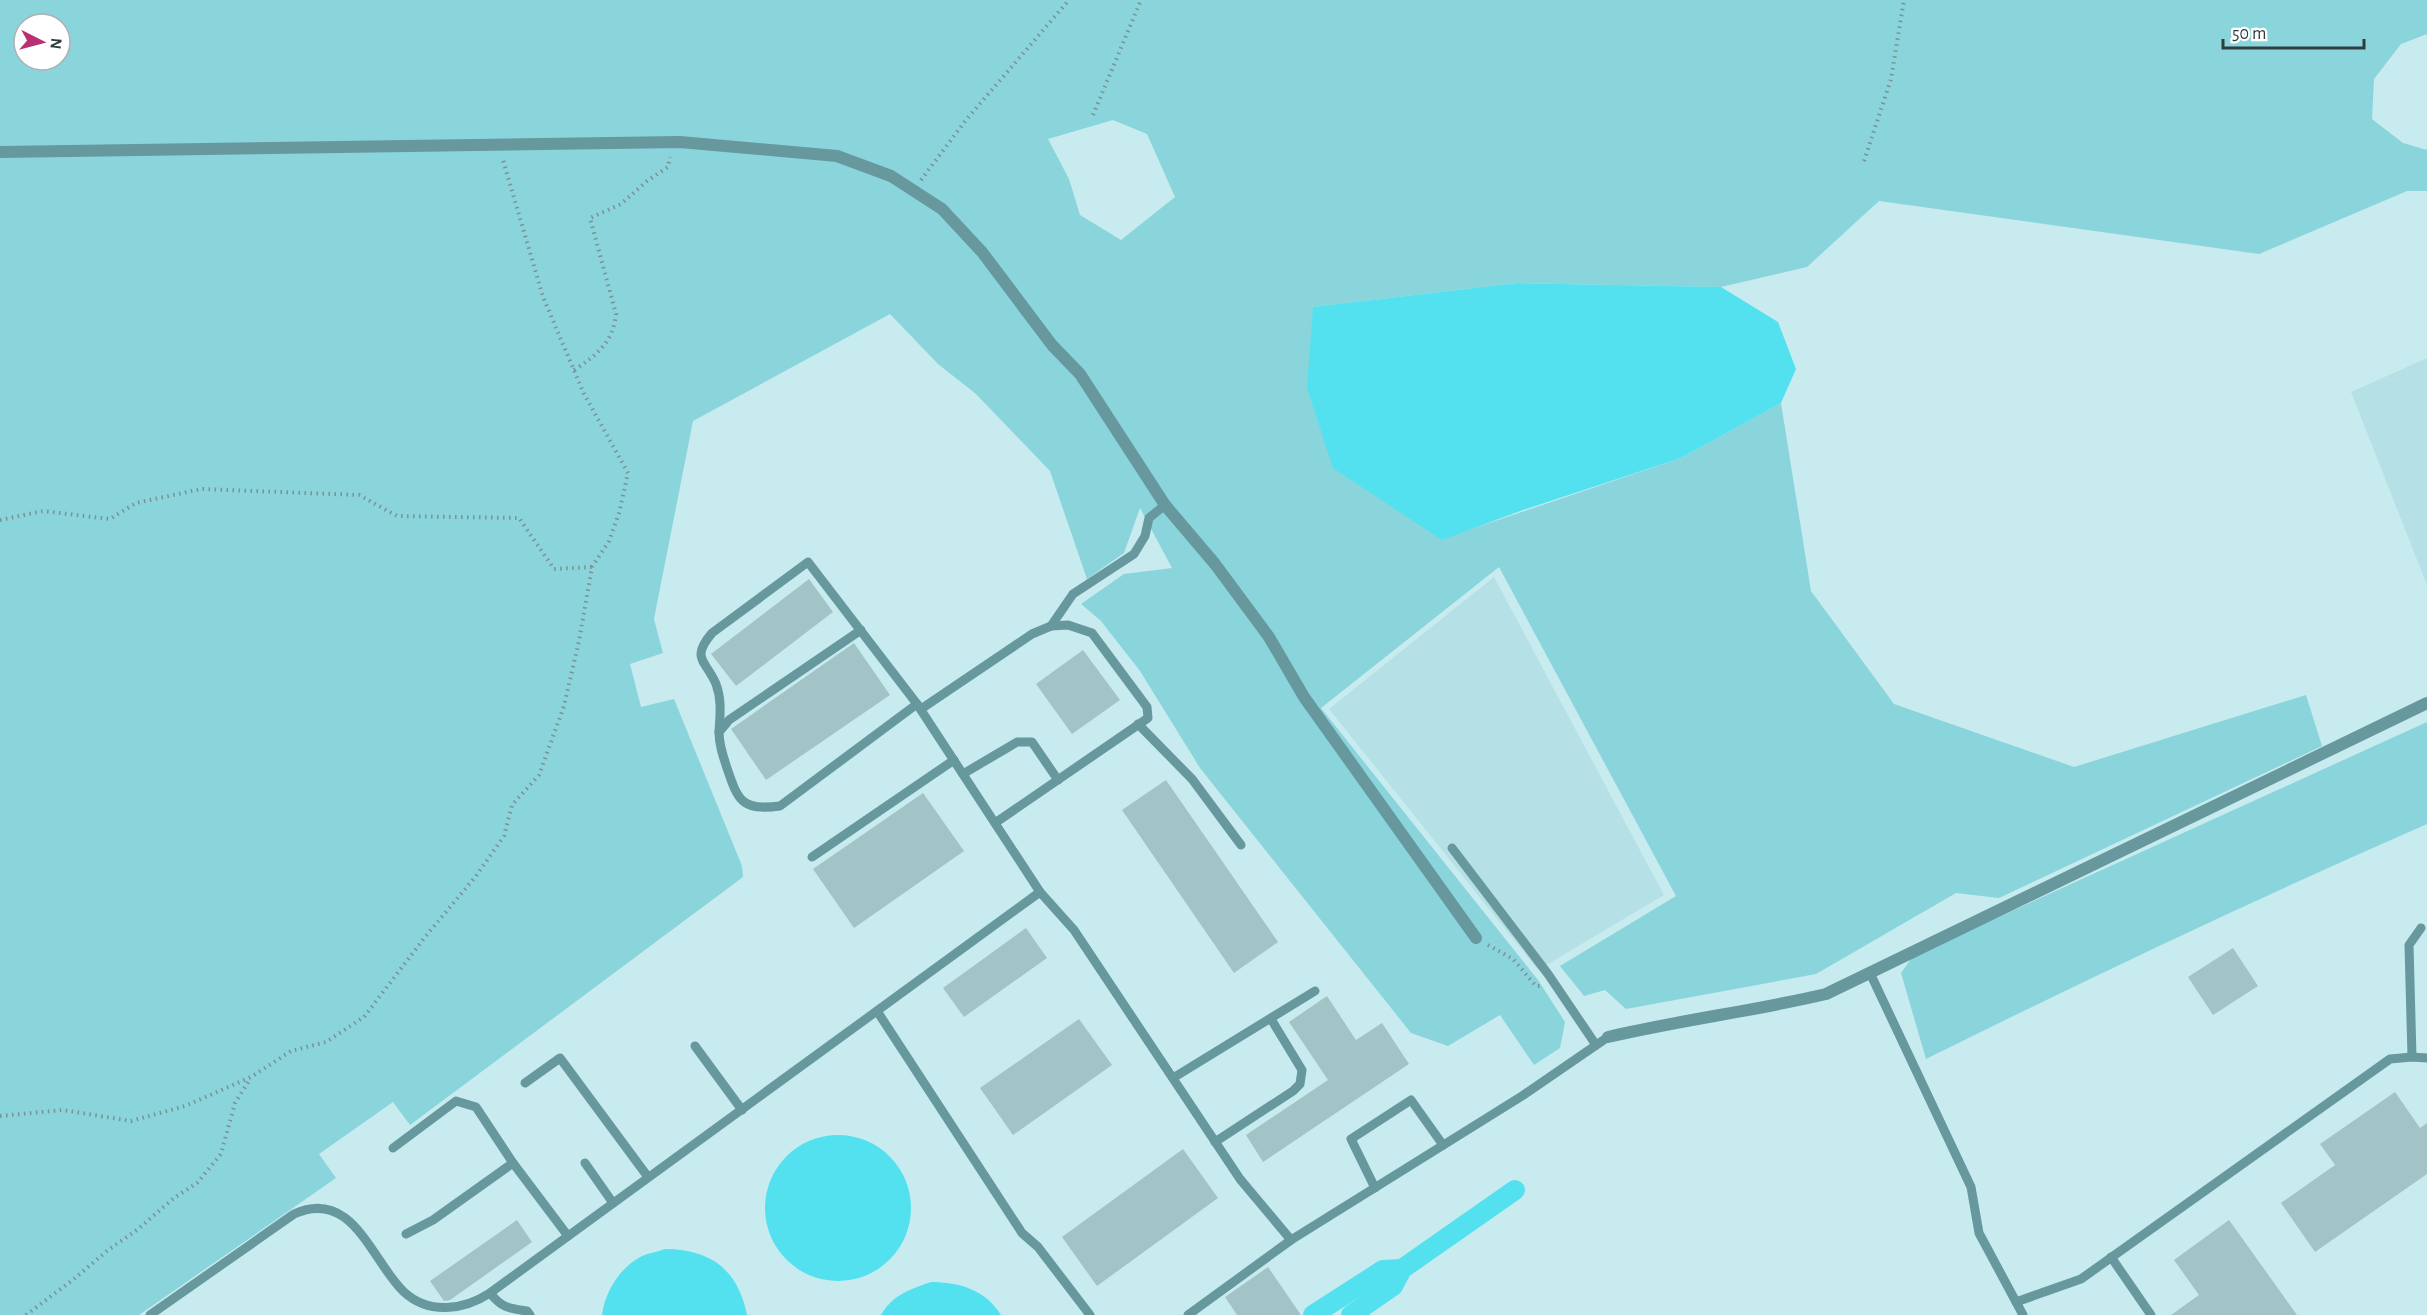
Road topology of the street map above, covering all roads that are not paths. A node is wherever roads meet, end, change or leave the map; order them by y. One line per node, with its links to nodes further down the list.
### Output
1 (0, 152): 2 (street)
2 (1165, 505): 3 (lane); 18 (street)
3 (1051, 626): 6 (lane); 7 (lane)
4 (861, 630): 6 (lane); 8 (lane); 8 (lane)
5 (2427, 703): 19 (street)
6 (919, 707): 8 (lane); 9 (lane)
7 (1138, 724): 11 (lane); 13 (lane)
8 (719, 732)
9 (954, 760): 10 (lane); 15 (lane)
10 (963, 774): 11 (lane); 12 (lane)
11 (1058, 780): 12 (lane)
12 (995, 823): 16 (lane)
13 (1240, 845)
14 (1452, 848): 24 (lane)
15 (812, 857)
16 (1040, 892): 21 (lane); 28 (lane)
17 (2421, 928): 26 (lane)
18 (1476, 938)
19 (1870, 973): 23 (street); 44 (lane)
20 (1315, 991): 22 (lane)
21 (877, 1011): 30 (lane); 47 (lane)
22 (1271, 1019): 28 (lane); 31 (lane)
23 (1608, 1037): 24 (lane)
24 (1596, 1045): 32 (lane)
25 (696, 1046): 30 (lane)
26 (2412, 1057): 27 (lane); 42 (lane)
27 (2427, 1058)
28 (1173, 1078): 31 (lane)
29 (525, 1083): 36 (lane)
30 (742, 1110): 36 (lane)
31 (1215, 1142): 41 (lane)
32 (1443, 1145): 37 (lane); 37 (lane)
33 (393, 1148): 34 (lane)
34 (513, 1163): 39 (lane); 40 (lane)
35 (585, 1163): 38 (lane)
36 (648, 1177): 38 (lane)
37 (1375, 1188): 41 (lane)
38 (613, 1203): 40 (lane)
39 (406, 1234)
40 (568, 1236): 43 (lane)
41 (1291, 1240): 48 (lane)
42 (2110, 1257): 44 (lane); 50 (lane)
43 (490, 1293): 45 (lane); 46 (lane)
44 (2016, 1302): 49 (lane)
45 (150, 1315)
46 (530, 1315)
47 (1090, 1315)
48 (1188, 1315)
49 (2023, 1315)
50 (2151, 1315)

